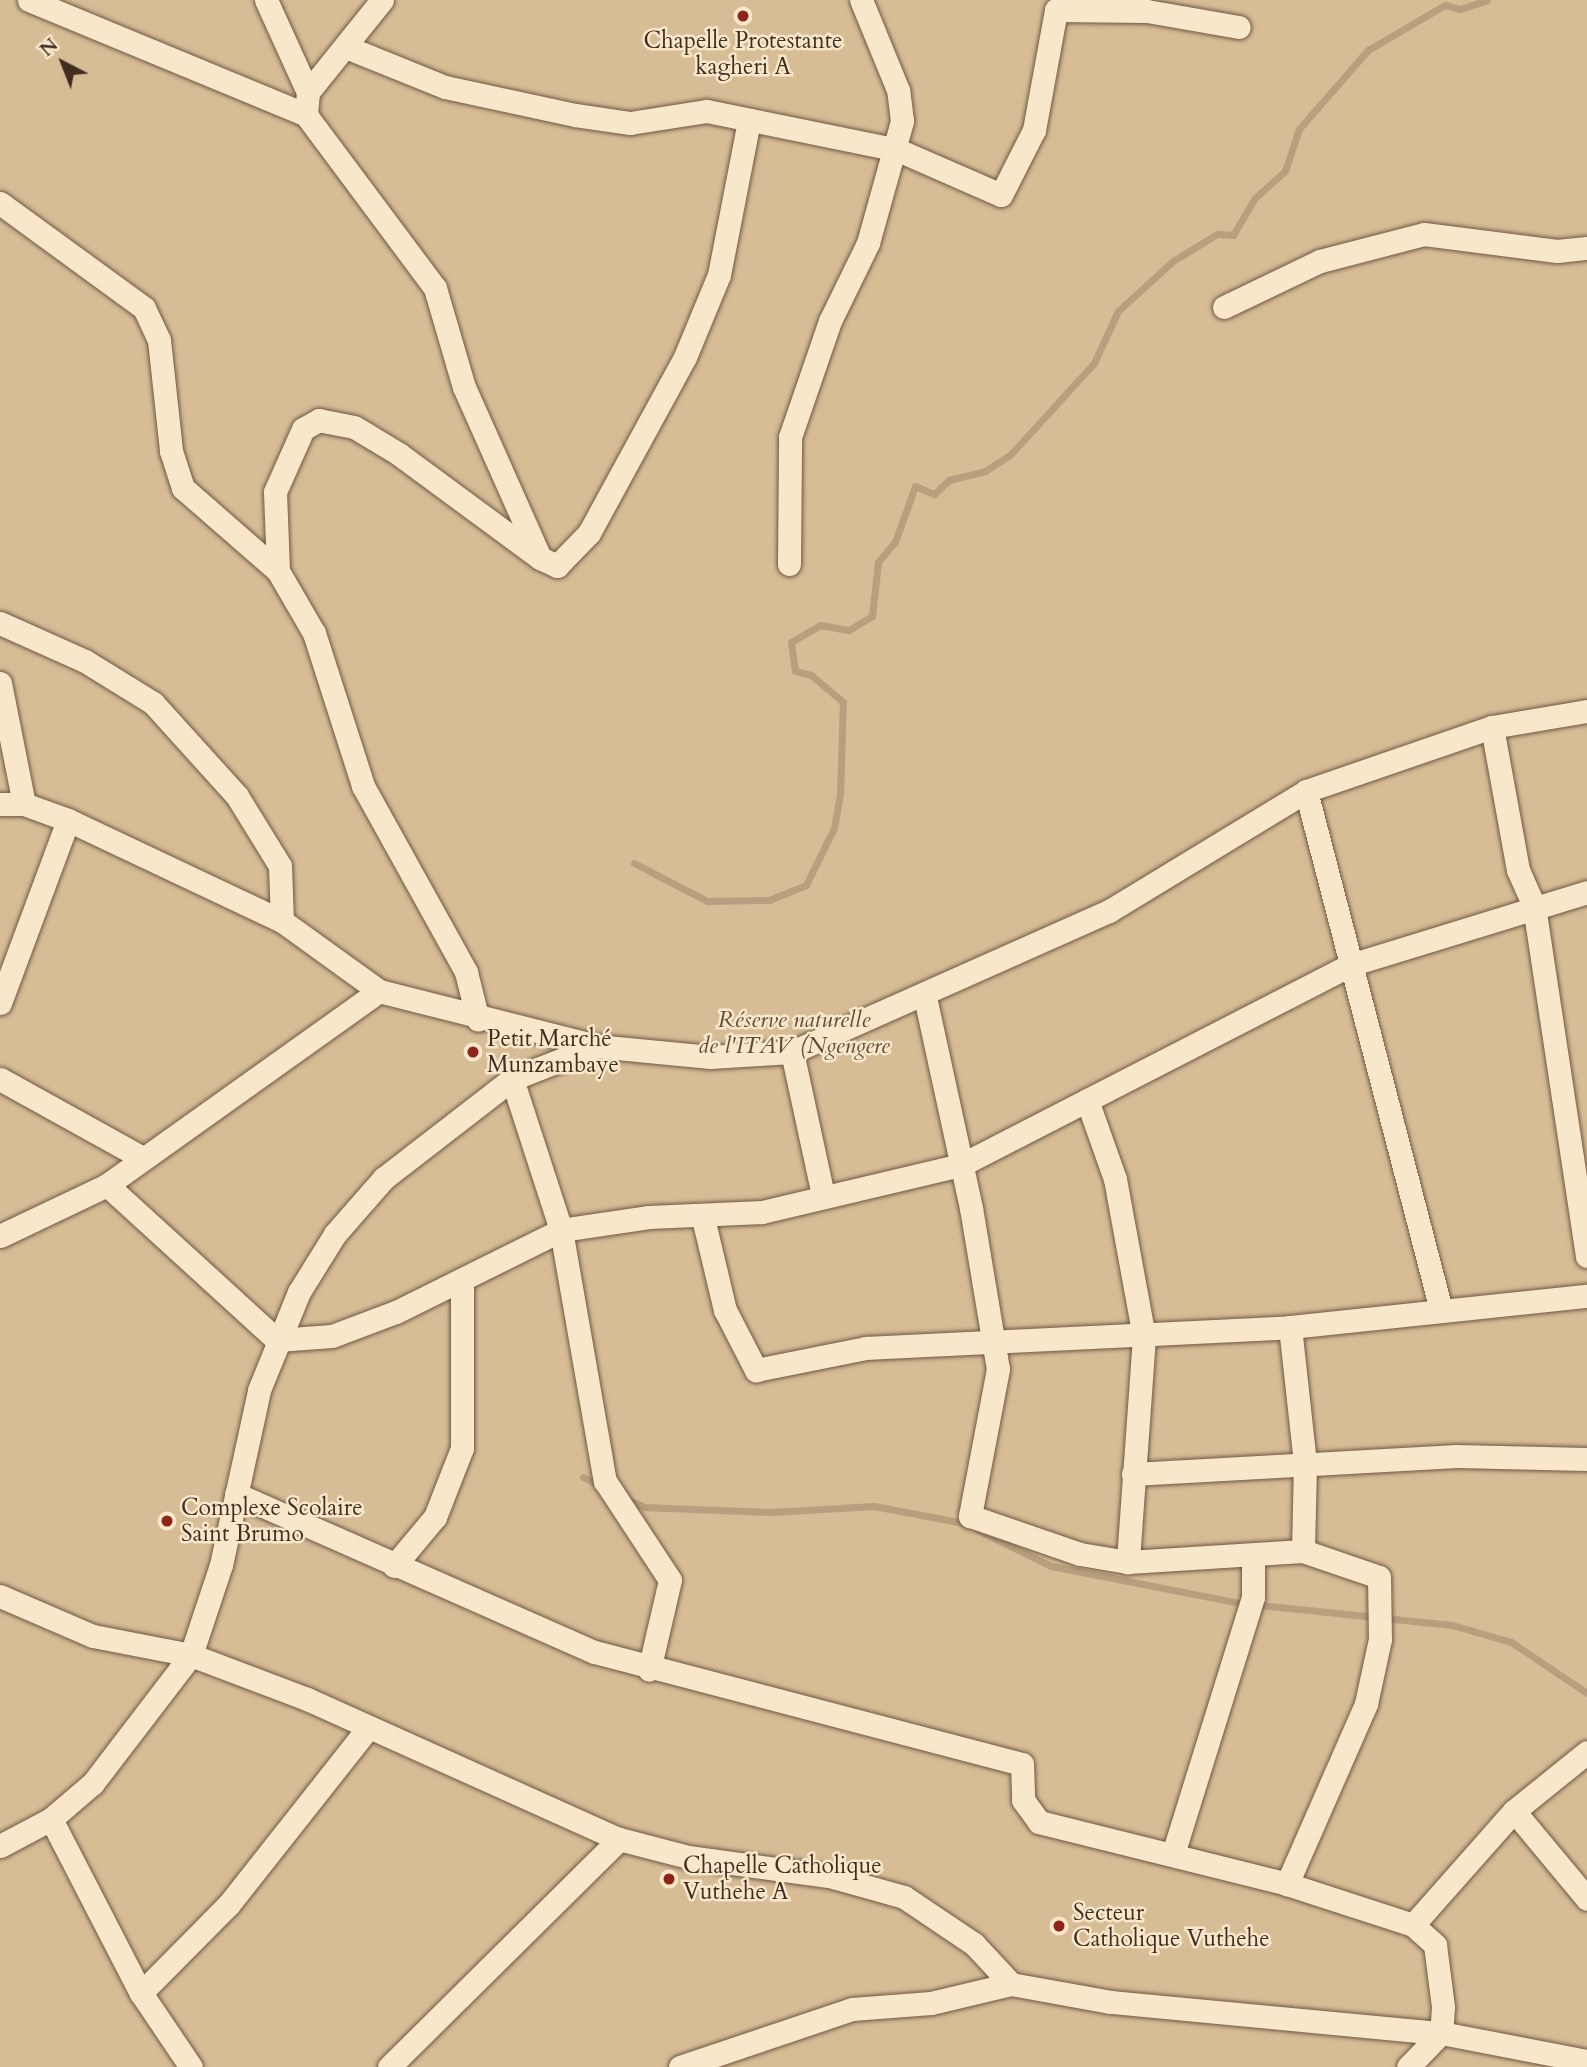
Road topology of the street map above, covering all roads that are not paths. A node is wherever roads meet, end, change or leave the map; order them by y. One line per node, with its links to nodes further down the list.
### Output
1 (29, 0): 8 (street)
2 (265, 0): 7 (street)
3 (382, 0): 6 (street)
4 (860, 0): 10 (street)
5 (1239, 27): 10 (street)
6 (346, 47): 7 (street); 9 (street)
7 (308, 92): 8 (street)
8 (306, 115): 14 (street)
9 (749, 120): 10 (street); 14 (street)
10 (898, 150): 15 (street)
11 (0, 202): 16 (street)
12 (1587, 248): 13 (street)
13 (1224, 307)
14 (541, 558): 16 (street)
15 (789, 564)
16 (278, 571): 32 (street)
17 (0, 623): 27 (street)
18 (0, 683): 23 (street)
19 (1587, 711): 20 (street)
20 (1492, 727): 21 (street); 26 (street)
21 (1306, 792): 28 (street); 30 (street)
22 (0, 804): 23 (street)
23 (24, 804): 24 (street)
24 (68, 820): 27 (street); 31 (street)
25 (1587, 892): 26 (street)
26 (1534, 906): 28 (street); 45 (street)
27 (282, 921): 29 (street)
28 (1350, 965): 37 (street); 48 (street)
29 (379, 991): 32 (street); 38 (street)
30 (925, 997): 34 (street); 39 (street)
31 (0, 1003)
32 (478, 1020): 33 (street)
33 (596, 1046): 34 (street); 36 (street)
34 (792, 1052): 41 (street)
35 (0, 1079): 38 (street)
36 (512, 1079): 43 (street); 52 (street)
37 (1087, 1100): 39 (street); 50 (street)
38 (139, 1156): 40 (street)
39 (961, 1165): 41 (street); 51 (street)
40 (107, 1185): 44 (street); 52 (street)
41 (822, 1195): 42 (street)
42 (703, 1218): 43 (street); 51 (street)
43 (561, 1230): 46 (street); 63 (street)
44 (1, 1234)
45 (1587, 1256)
46 (463, 1280): 52 (street); 60 (street)
47 (1587, 1296): 48 (street)
48 (1441, 1310): 49 (street)
49 (1290, 1327): 50 (street); 54 (street)
50 (1144, 1337): 51 (street); 55 (street)
51 (991, 1338): 59 (street)
52 (277, 1340): 56 (street)
53 (1587, 1459): 54 (street)
54 (1304, 1462): 55 (street); 57 (street)
55 (1133, 1474): 59 (street)
56 (236, 1494): 60 (street); 62 (street)
57 (1303, 1551): 58 (street); 71 (street)
58 (1253, 1556): 59 (street); 70 (street)
59 (1128, 1562)
60 (394, 1566): 63 (street)
61 (0, 1596): 62 (street)
62 (191, 1655): 64 (street); 67 (street)
63 (649, 1670): 70 (street)
64 (368, 1728): 68 (street); 75 (street)
65 (1587, 1752): 66 (street)
66 (1514, 1811): 72 (street); 73 (street)
67 (51, 1819): 69 (street); 75 (street)
68 (619, 1839): 74 (street); 79 (street)
69 (0, 1846)
70 (1173, 1854): 71 (street)
71 (1287, 1884): 73 (street)
72 (1587, 1899)
73 (1413, 1925): 76 (street)
74 (1011, 1984): 76 (street); 80 (street)
75 (141, 1993): 78 (street)
76 (1441, 2033): 77 (street); 81 (street)
77 (1587, 2062)
78 (191, 2067)
79 (389, 2067)
80 (680, 2067)
81 (1408, 2067)

